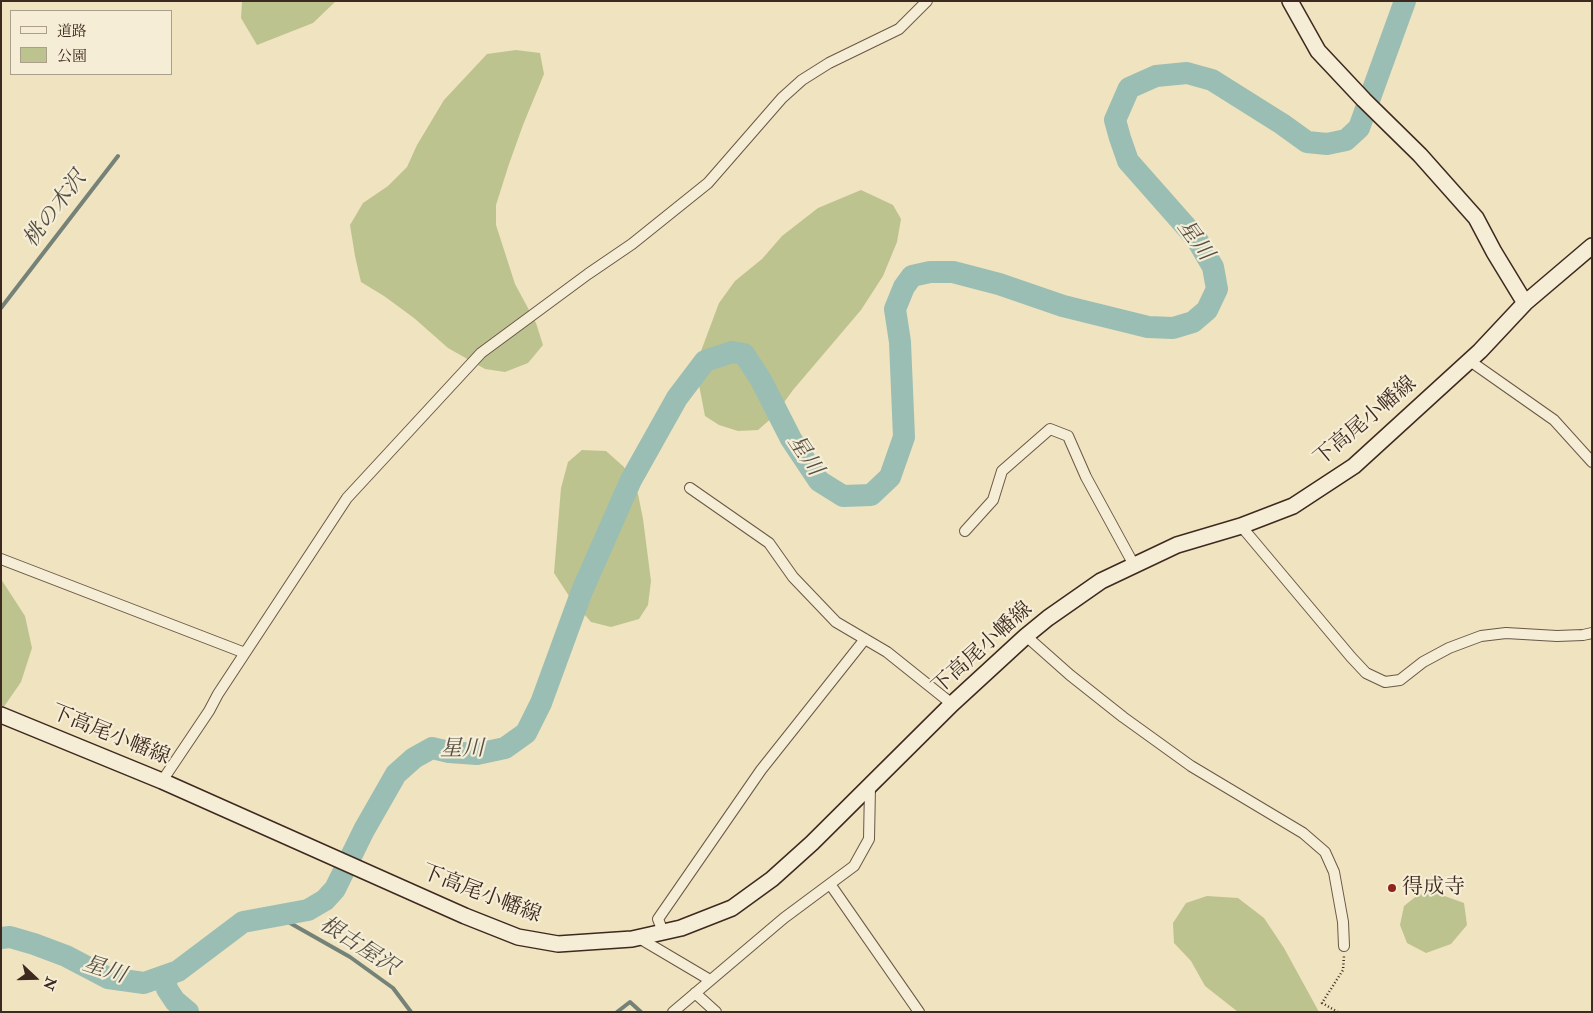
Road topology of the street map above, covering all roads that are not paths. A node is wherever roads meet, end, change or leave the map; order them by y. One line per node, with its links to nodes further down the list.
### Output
1 (927, 1): 15 (street)
2 (1290, 1): 4 (main road)
3 (1592, 246): 4 (main road, 下高尾小幡線)
4 (1526, 303): 5 (main road, 下高尾小幡線)
5 (1470, 361): 6 (street); 8 (main road, 下高尾小幡線)
6 (1592, 462)
7 (690, 488): 14 (street)
8 (1241, 526): 11 (main road, 下高尾小幡線); 12 (street)
9 (965, 531): 11 (street)
10 (1, 559): 15 (street)
11 (1134, 565): 13 (main road, 下高尾小幡線)
12 (1592, 633)
13 (1026, 636): 16 (main road, 下高尾小幡線); 23 (street)
14 (865, 639): 16 (street); 21 (street)
15 (245, 653): 18 (street)
16 (952, 704): 19 (main road, 下高尾小幡線)
17 (1, 715): 18 (main road, 下高尾小幡線)
18 (162, 781): 22 (main road, 下高尾小幡線)
19 (870, 787): 20 (street); 21 (main road, 下高尾小幡線)
20 (830, 884): 24 (street); 28 (street)
21 (663, 932): 22 (main road, 下高尾小幡線)
22 (639, 938): 24 (street)
23 (1344, 946)
24 (710, 980): 25 (street)
25 (695, 993): 26 (street); 27 (street)
26 (673, 1012)
27 (716, 1012)
28 (918, 1012)

